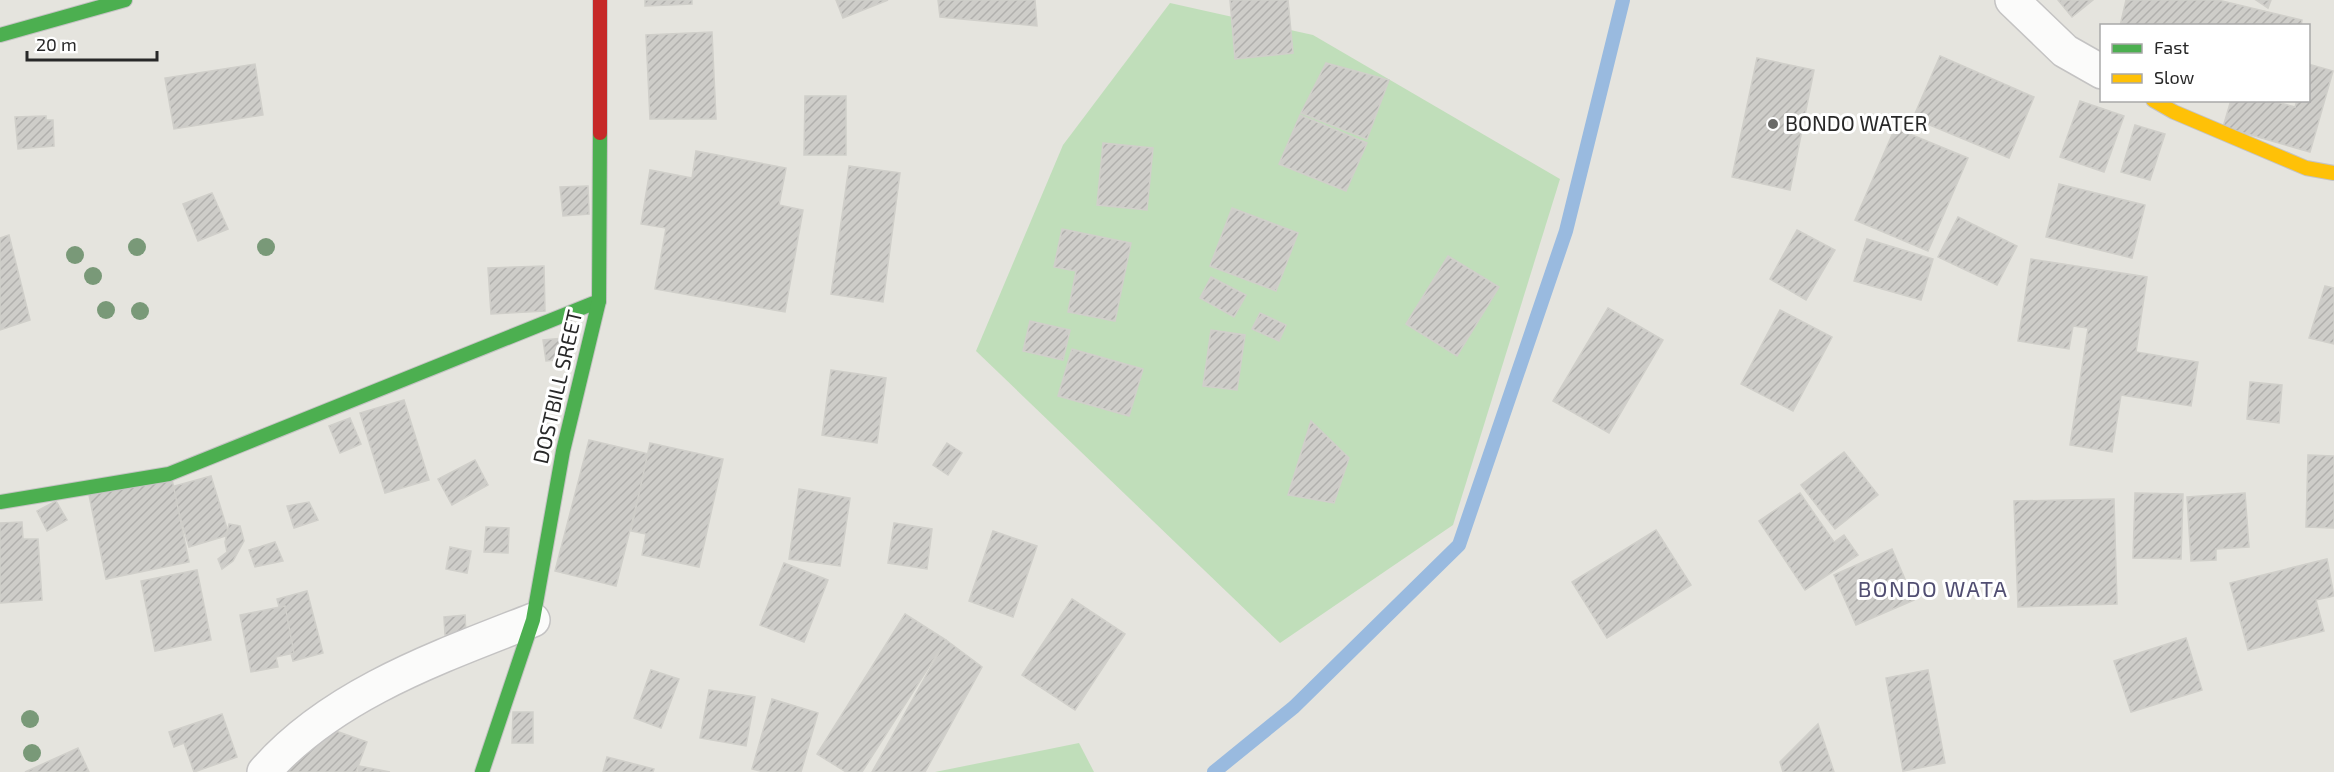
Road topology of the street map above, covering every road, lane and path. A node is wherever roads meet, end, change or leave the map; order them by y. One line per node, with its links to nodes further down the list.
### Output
1 (125, 0): 4 (street)
2 (600, 0): 8 (street, DOSTBILL SREET)
3 (2012, 0): 5 (street)
4 (0, 35)
5 (2100, 71)
6 (2156, 102): 7 (street)
7 (2334, 173)
8 (599, 301): 9 (street); 10 (street, DOSTBILL SREET)
9 (0, 502)
10 (533, 620): 11 (street); 12 (street, DOSTBILL SREET)
11 (264, 772)
12 (482, 772)

